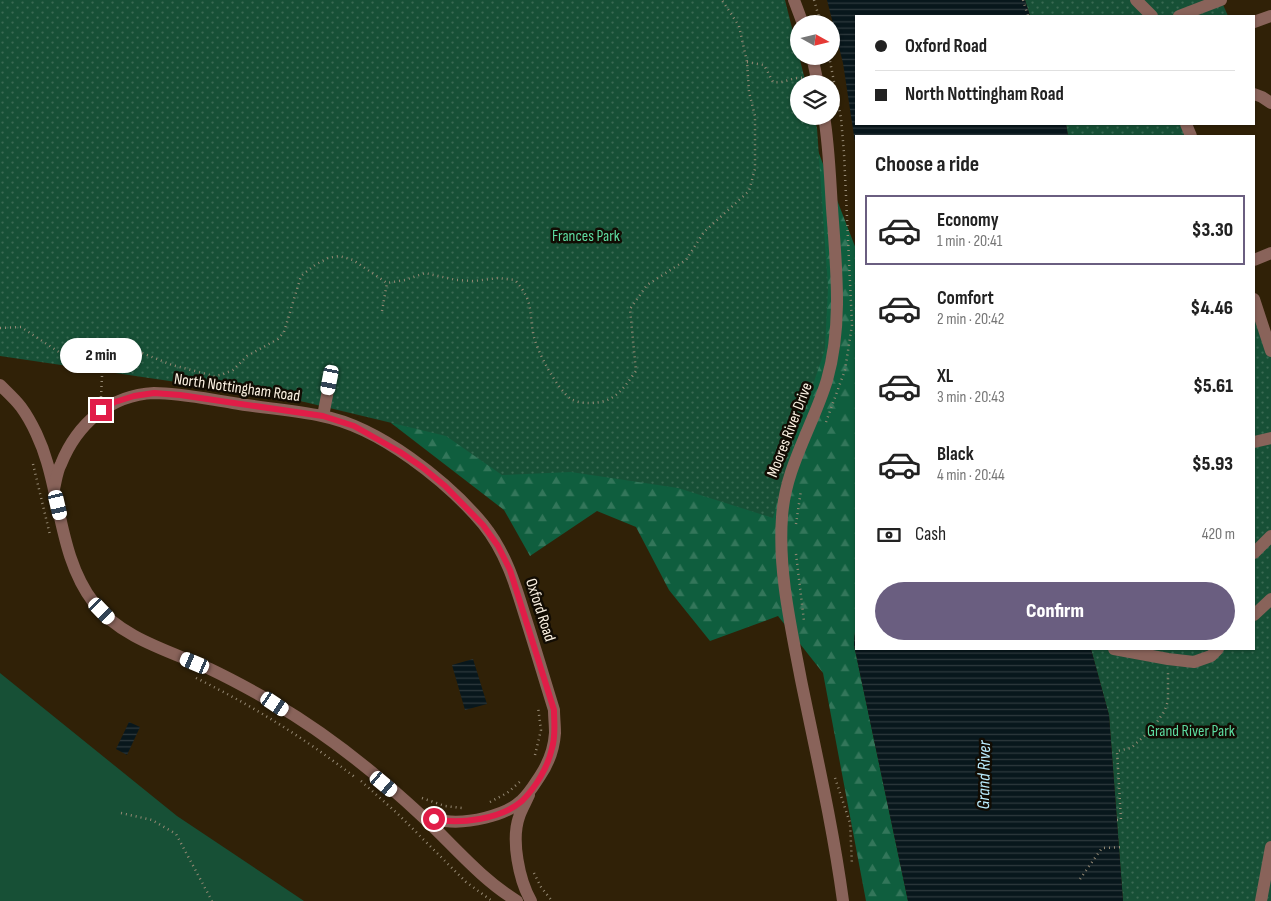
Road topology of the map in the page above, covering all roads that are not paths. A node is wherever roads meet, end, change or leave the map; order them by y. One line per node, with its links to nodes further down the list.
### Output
1 (794, 0): 4 (street)
2 (1136, 0): 5 (street)
3 (1221, 0): 6 (street)
4 (800, 15)
5 (1151, 15)
6 (1182, 15)
7 (1271, 16): 8 (street)
8 (1255, 22)
9 (1255, 94): 10 (street)
10 (1271, 103)
11 (825, 125): 34 (street, Moores River Drive)
12 (1271, 252): 13 (street)
13 (1255, 260)
14 (1255, 302): 15 (street)
15 (1271, 351)
16 (330, 380): 18 (street)
17 (0, 385): 22 (street)
18 (323, 416): 21 (street, North Nottingham Road); 22 (street, North Nottingham Road)
19 (1271, 438): 20 (street)
20 (1255, 442)
21 (422, 467): 29 (street, Oxford Road)
22 (54, 489): 30 (street)
23 (1271, 536): 24 (street)
24 (1255, 552)
25 (1271, 599): 26 (street)
26 (1255, 614)
27 (1119, 650): 28 (street)
28 (1217, 650)
29 (532, 789): 30 (street, Oxford Road); 33 (street, Oxford Road)
30 (422, 816): 32 (street)
31 (1271, 847): 35 (street)
32 (517, 901)
33 (531, 901)
34 (843, 901)
35 (1261, 901)

